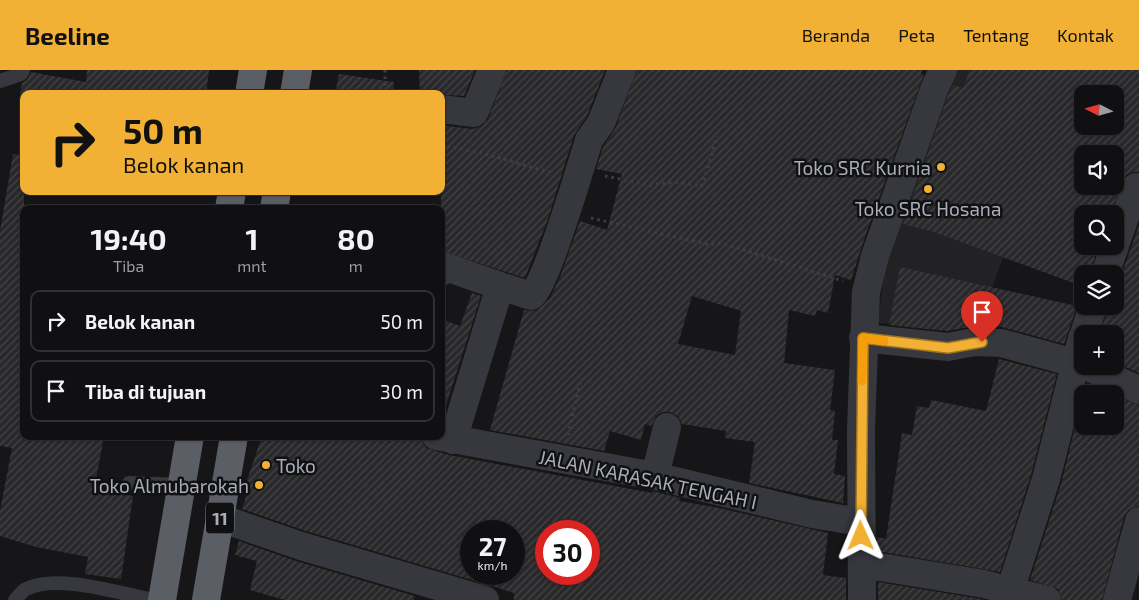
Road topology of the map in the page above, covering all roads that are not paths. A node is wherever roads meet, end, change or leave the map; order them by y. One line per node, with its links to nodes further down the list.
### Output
1 (23, 70): 5 (lane)
2 (492, 70): 6 (street)
3 (622, 70): 10 (street)
4 (943, 70): 11 (street)
5 (0, 81)
6 (445, 109)
7 (1136, 187): 8 (street)
8 (1124, 232)
9 (445, 267): 10 (street)
10 (500, 286): 17 (street)
11 (863, 338): 12 (street); 26 (street)
12 (1074, 357)
13 (1077, 375): 28 (street)
14 (1112, 375): 15 (street)
15 (1139, 390)
16 (667, 426): 21 (street)
17 (445, 435)
18 (445, 438): 21 (street, JALAN KARASAK TENGAH I)
19 (189, 440): 23 (highway, 11)
20 (233, 440): 24 (highway, 11)
21 (655, 476): 26 (street, JALAN KARASAK TENGAH I)
22 (129, 483): 23 (lane)
23 (182, 484): 31 (highway, 11)
24 (220, 518): 32 (highway, 11); 33 (street)
25 (1139, 521): 36 (street)
26 (860, 522): 27 (street)
27 (862, 564): 28 (street); 34 (street)
28 (1010, 591): 35 (street)
29 (15, 600): 30 (lane)
30 (155, 600)
31 (162, 600)
32 (206, 600)
33 (485, 600)
34 (862, 600)
35 (1047, 600)
36 (1117, 600)

